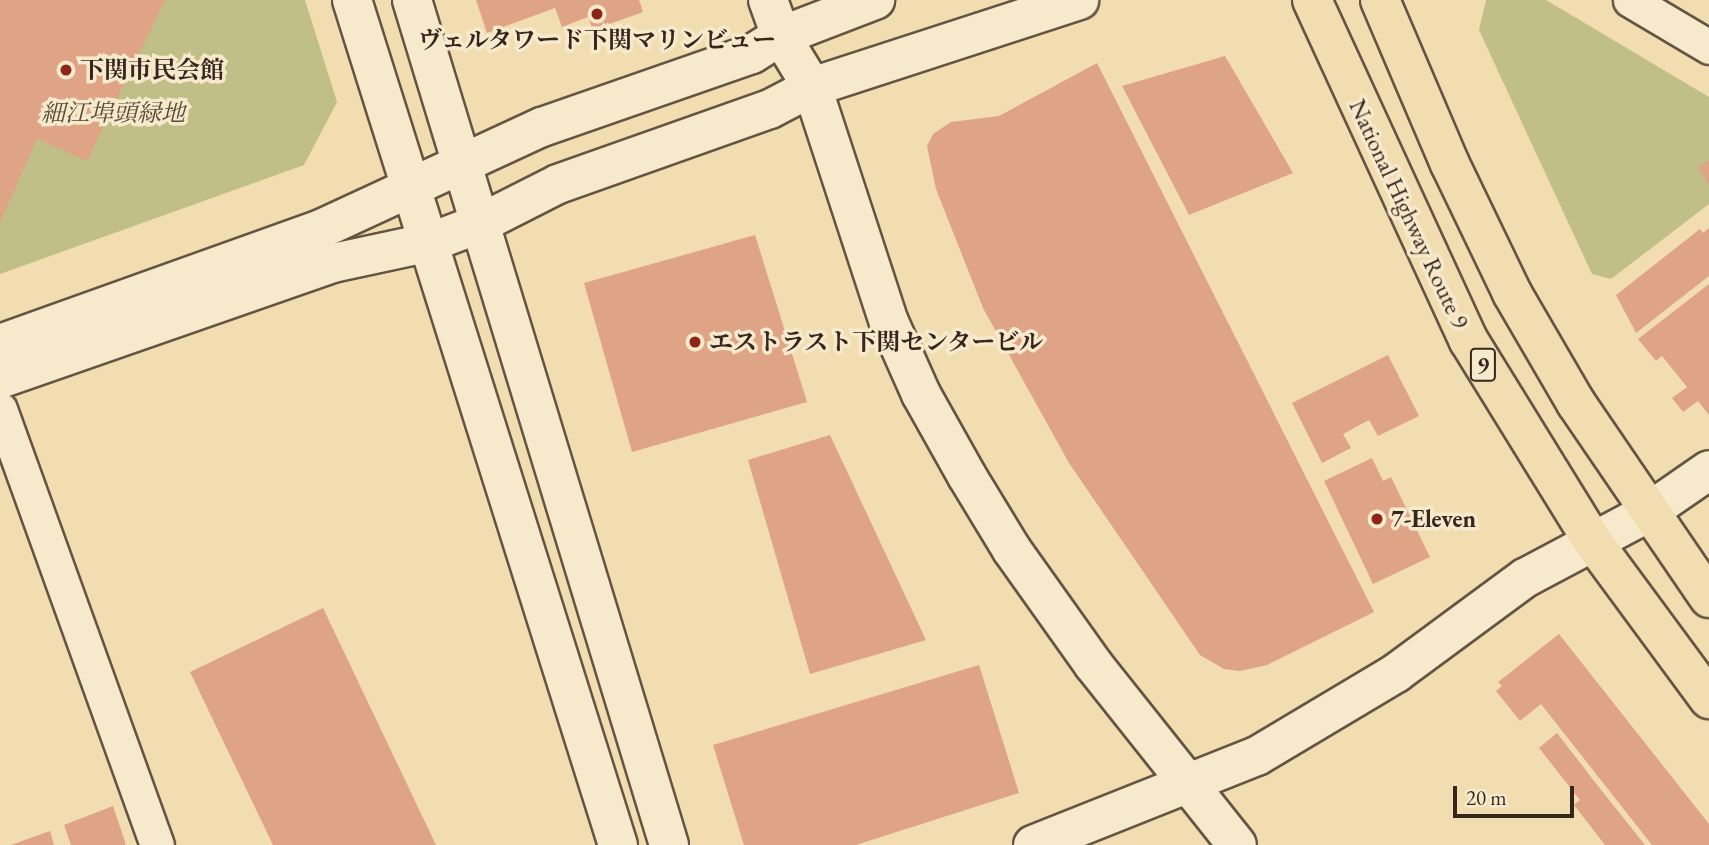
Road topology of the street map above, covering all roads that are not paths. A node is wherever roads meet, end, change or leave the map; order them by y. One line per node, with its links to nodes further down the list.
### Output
1 (352, 0): 14 (street)
2 (412, 0): 13 (street)
3 (768, 0): 10 (street)
4 (875, 0): 9 (street)
5 (1079, 0): 12 (street)
6 (1312, 0): 22 (highway, National Highway Route 9 / 9)
7 (1380, 0): 21 (highway)
8 (1630, 0): 11 (street)
9 (813, 10): 10 (street); 12 (street)
10 (781, 36): 12 (street); 13 (street)
11 (1709, 47)
12 (812, 86): 15 (street); 25 (street)
13 (464, 165): 14 (street); 15 (street)
14 (413, 185): 16 (street); 17 (street)
15 (481, 223): 16 (street); 28 (street)
16 (431, 242): 18 (street); 27 (street)
17 (0, 344)
18 (0, 379)
19 (0, 409): 26 (street)
20 (1709, 470): 21 (street)
21 (1647, 513): 22 (street); 23 (highway)
22 (1594, 543): 24 (highway, National Highway Route 9 / 9); 25 (street)
23 (1709, 598)
24 (1709, 699)
25 (1190, 784): 29 (street); 30 (street)
26 (157, 845)
27 (618, 845)
28 (669, 845)
29 (1033, 845)
30 (1237, 845)

